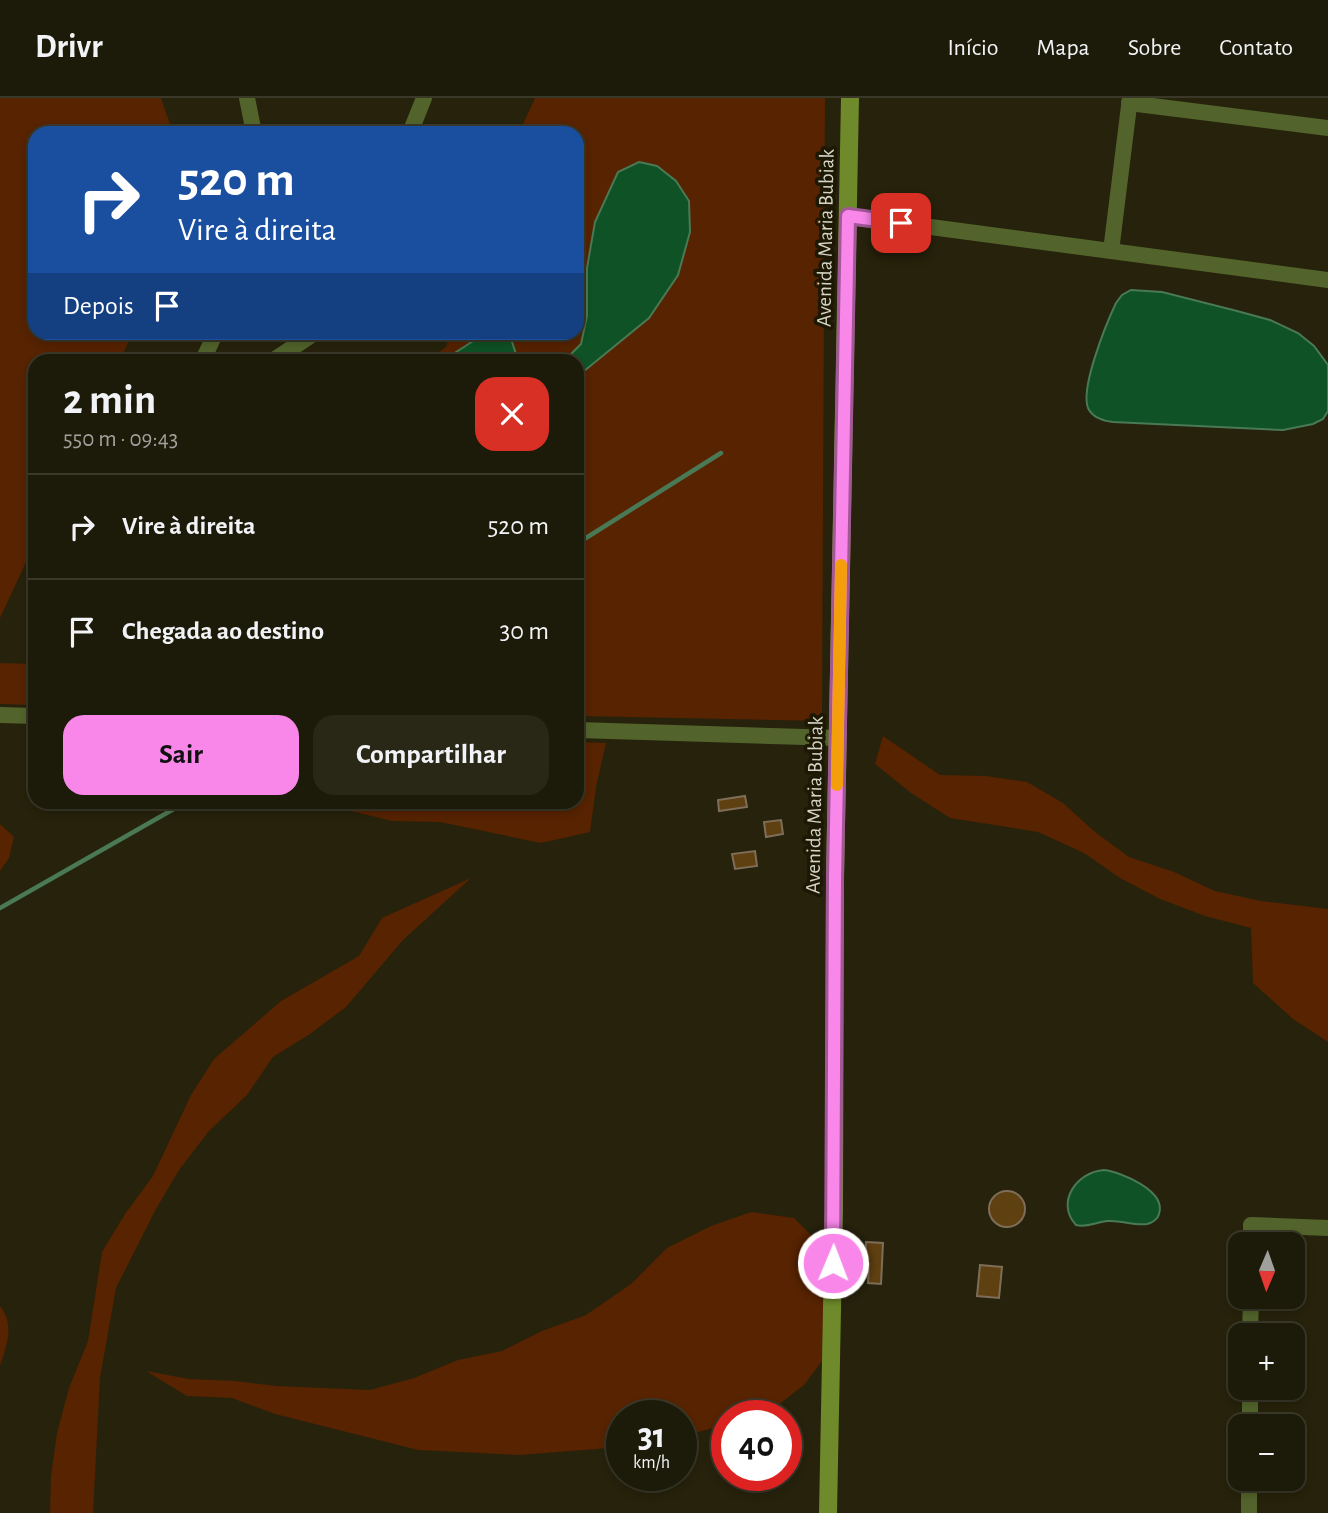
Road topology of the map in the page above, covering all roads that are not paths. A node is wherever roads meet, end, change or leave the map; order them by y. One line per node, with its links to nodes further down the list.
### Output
1 (247, 98): 5 (street)
2 (424, 98): 6 (street)
3 (850, 98): 8 (street, Avenida Maria Bubiak)
4 (1129, 101): 7 (street); 9 (street)
5 (253, 126)
6 (413, 126)
7 (1328, 128)
8 (848, 216): 9 (street); 16 (street, Avenida Maria Bubiak)
9 (1111, 251): 10 (street)
10 (1328, 280)
11 (304, 340): 12 (street)
12 (283, 354)
13 (0, 715): 14 (street)
14 (28, 716)
15 (584, 730): 16 (street)
16 (838, 738): 20 (street, Avenida Maria Bubiak)
17 (1328, 1228): 18 (street)
18 (1251, 1232)
19 (1249, 1491): 21 (street)
20 (828, 1513)
21 (1249, 1513)

